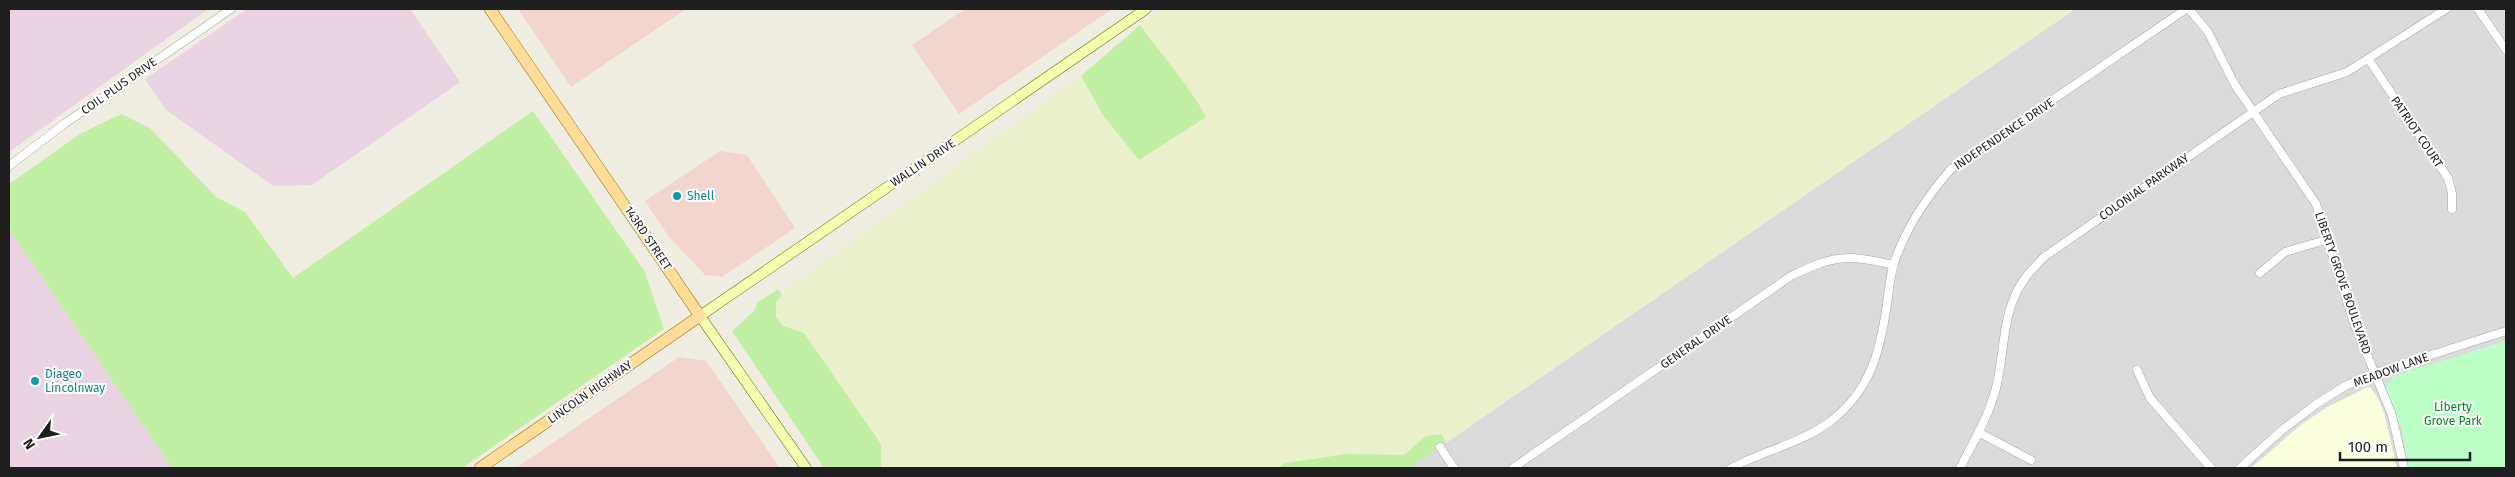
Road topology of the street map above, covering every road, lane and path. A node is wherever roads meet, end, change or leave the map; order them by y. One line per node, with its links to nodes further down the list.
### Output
1 (231, 9): 10 (street, COIL PLUS DRIVE)
2 (490, 9): 15 (main road, 143RD STREET)
3 (1146, 9): 15 (main road, WALLIN DRIVE)
4 (2188, 9): 9 (street, LIBERTY GROVE BOULEVARD); 13 (street, INDEPENDENCE DRIVE)
5 (2446, 9): 8 (street, COLONIAL PARKWAY)
6 (2478, 9): 7 (street)
7 (2506, 50)
8 (2369, 60): 9 (street, COLONIAL PARKWAY); 11 (street, PATRIOT COURT)
9 (2254, 112): 12 (street, LIBERTY GROVE BOULEVARD); 19 (street, COLONIAL PARKWAY)
10 (9, 166)
11 (2452, 210)
12 (2329, 239): 14 (street); 18 (street, LIBERTY GROVE BOULEVARD)
13 (1894, 265): 25 (street, GENERAL DRIVE); 26 (street, INDEPENDENCE DRIVE)
14 (2260, 273)
15 (700, 316): 22 (main road, LINCOLN HIGHWAY); 23 (main road, 143RD STREET)
16 (2506, 331): 18 (street, MEADOW LANE)
17 (2137, 370): 28 (street)
18 (2375, 373): 29 (street, MEADOW LANE); 30 (street, LIBERTY GROVE BOULEVARD)
19 (1978, 432): 21 (street); 27 (street, COLONIAL PARKWAY)
20 (1440, 447): 24 (street)
21 (2031, 460)
22 (480, 468)
23 (806, 468)
24 (1454, 468)
25 (1513, 468)
26 (1731, 468)
27 (1960, 468)
28 (2211, 468)
29 (2240, 468)
30 (2404, 468)

